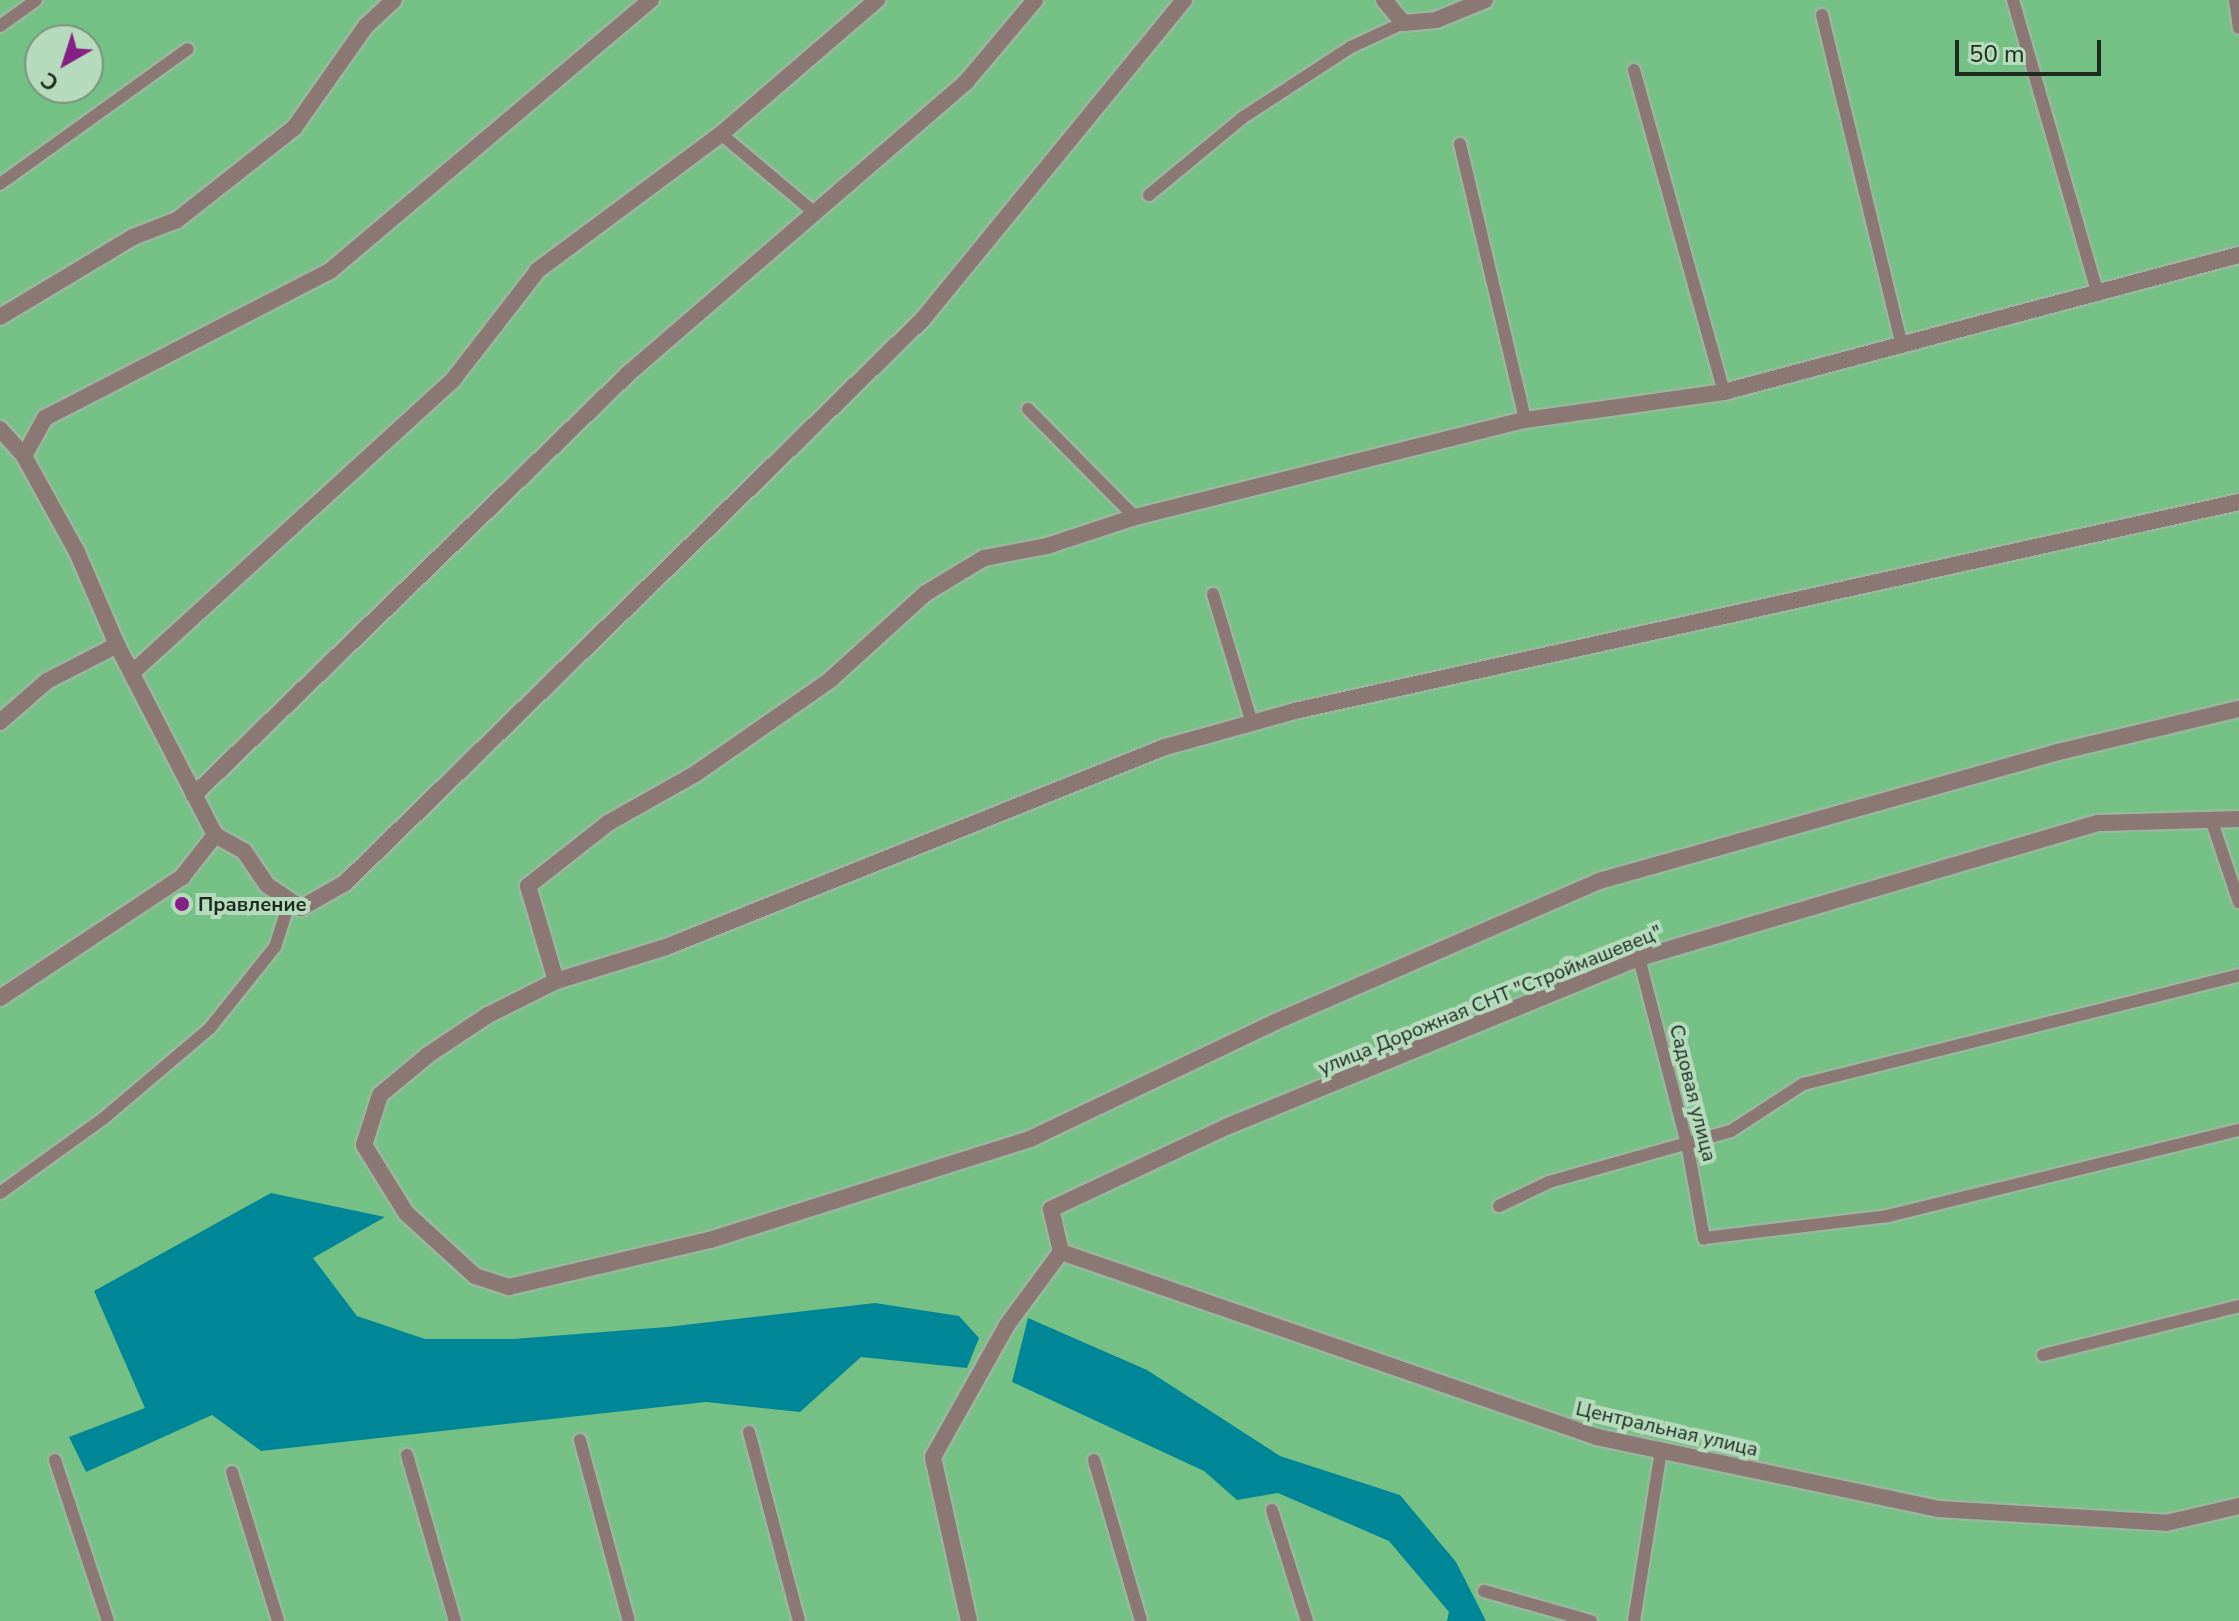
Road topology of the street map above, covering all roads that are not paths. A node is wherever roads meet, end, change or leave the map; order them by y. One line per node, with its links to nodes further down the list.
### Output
1 (36, 0): 13 (lane)
2 (394, 0): 24 (street)
3 (651, 0): 30 (street)
4 (877, 0): 17 (street)
5 (1035, 0): 21 (street)
6 (1184, 0): 43 (street)
7 (1384, 0): 12 (street)
8 (1485, 0): 12 (street)
9 (2013, 0): 23 (lane)
10 (2235, 0): 14 (lane)
11 (1822, 15): 25 (lane)
12 (1403, 23): 20 (lane)
13 (0, 26)
14 (2239, 28)
15 (188, 49): 19 (lane)
16 (1634, 70): 26 (lane)
17 (721, 134): 21 (lane); 35 (street)
18 (1460, 144): 28 (lane)
19 (0, 184)
20 (1149, 195)
21 (816, 214): 39 (street)
22 (2239, 255): 23 (street)
23 (2098, 295): 25 (street)
24 (0, 317)
25 (1902, 345): 26 (street)
26 (1724, 392): 28 (street)
27 (1028, 409): 32 (lane)
28 (1525, 420): 32 (street)
29 (0, 429): 30 (street)
30 (24, 456): 34 (street)
31 (2239, 502): 38 (street)
32 (1135, 517): 47 (street)
33 (1213, 594): 38 (lane)
34 (117, 645): 35 (street); 37 (street)
35 (133, 672): 39 (street)
36 (2239, 709): 47 (street)
37 (0, 722)
38 (1252, 723): 47 (street)
39 (194, 795): 42 (street)
40 (2211, 819): 41 (street, улица Дорожная СНТ "Строймашевец"); 44 (lane); 45 (street, улица Дорожная СНТ "Строймашевец")
41 (2239, 819)
42 (215, 835): 43 (street); 48 (street)
43 (290, 900): 51 (lane)
44 (2239, 902)
45 (1639, 958): 50 (lane, Садовая улица); 53 (street, улица Дорожная СНТ "Строймашевец")
46 (2239, 975): 50 (lane)
47 (556, 981)
48 (0, 998)
49 (2239, 1130): 50 (lane, Садовая улица)
50 (1687, 1143): 52 (lane)
51 (0, 1193)
52 (1499, 1206)
53 (1061, 1252): 58 (street, Центральная улица); 71 (street)
54 (2239, 1306): 55 (lane)
55 (2043, 1355)
56 (749, 1432): 70 (lane)
57 (580, 1440): 69 (lane)
58 (1661, 1451): 63 (street, Центральная улица); 75 (lane)
59 (407, 1455): 68 (lane)
60 (55, 1460): 66 (lane)
61 (1094, 1460): 72 (lane)
62 (232, 1472): 67 (lane)
63 (2239, 1506)
64 (1272, 1510): 73 (lane)
65 (1484, 1591): 74 (lane)
66 (108, 1621)
67 (278, 1621)
68 (455, 1621)
69 (629, 1621)
70 (799, 1621)
71 (969, 1621)
72 (1141, 1621)
73 (1307, 1621)
74 (1591, 1621)
75 (1634, 1621)

